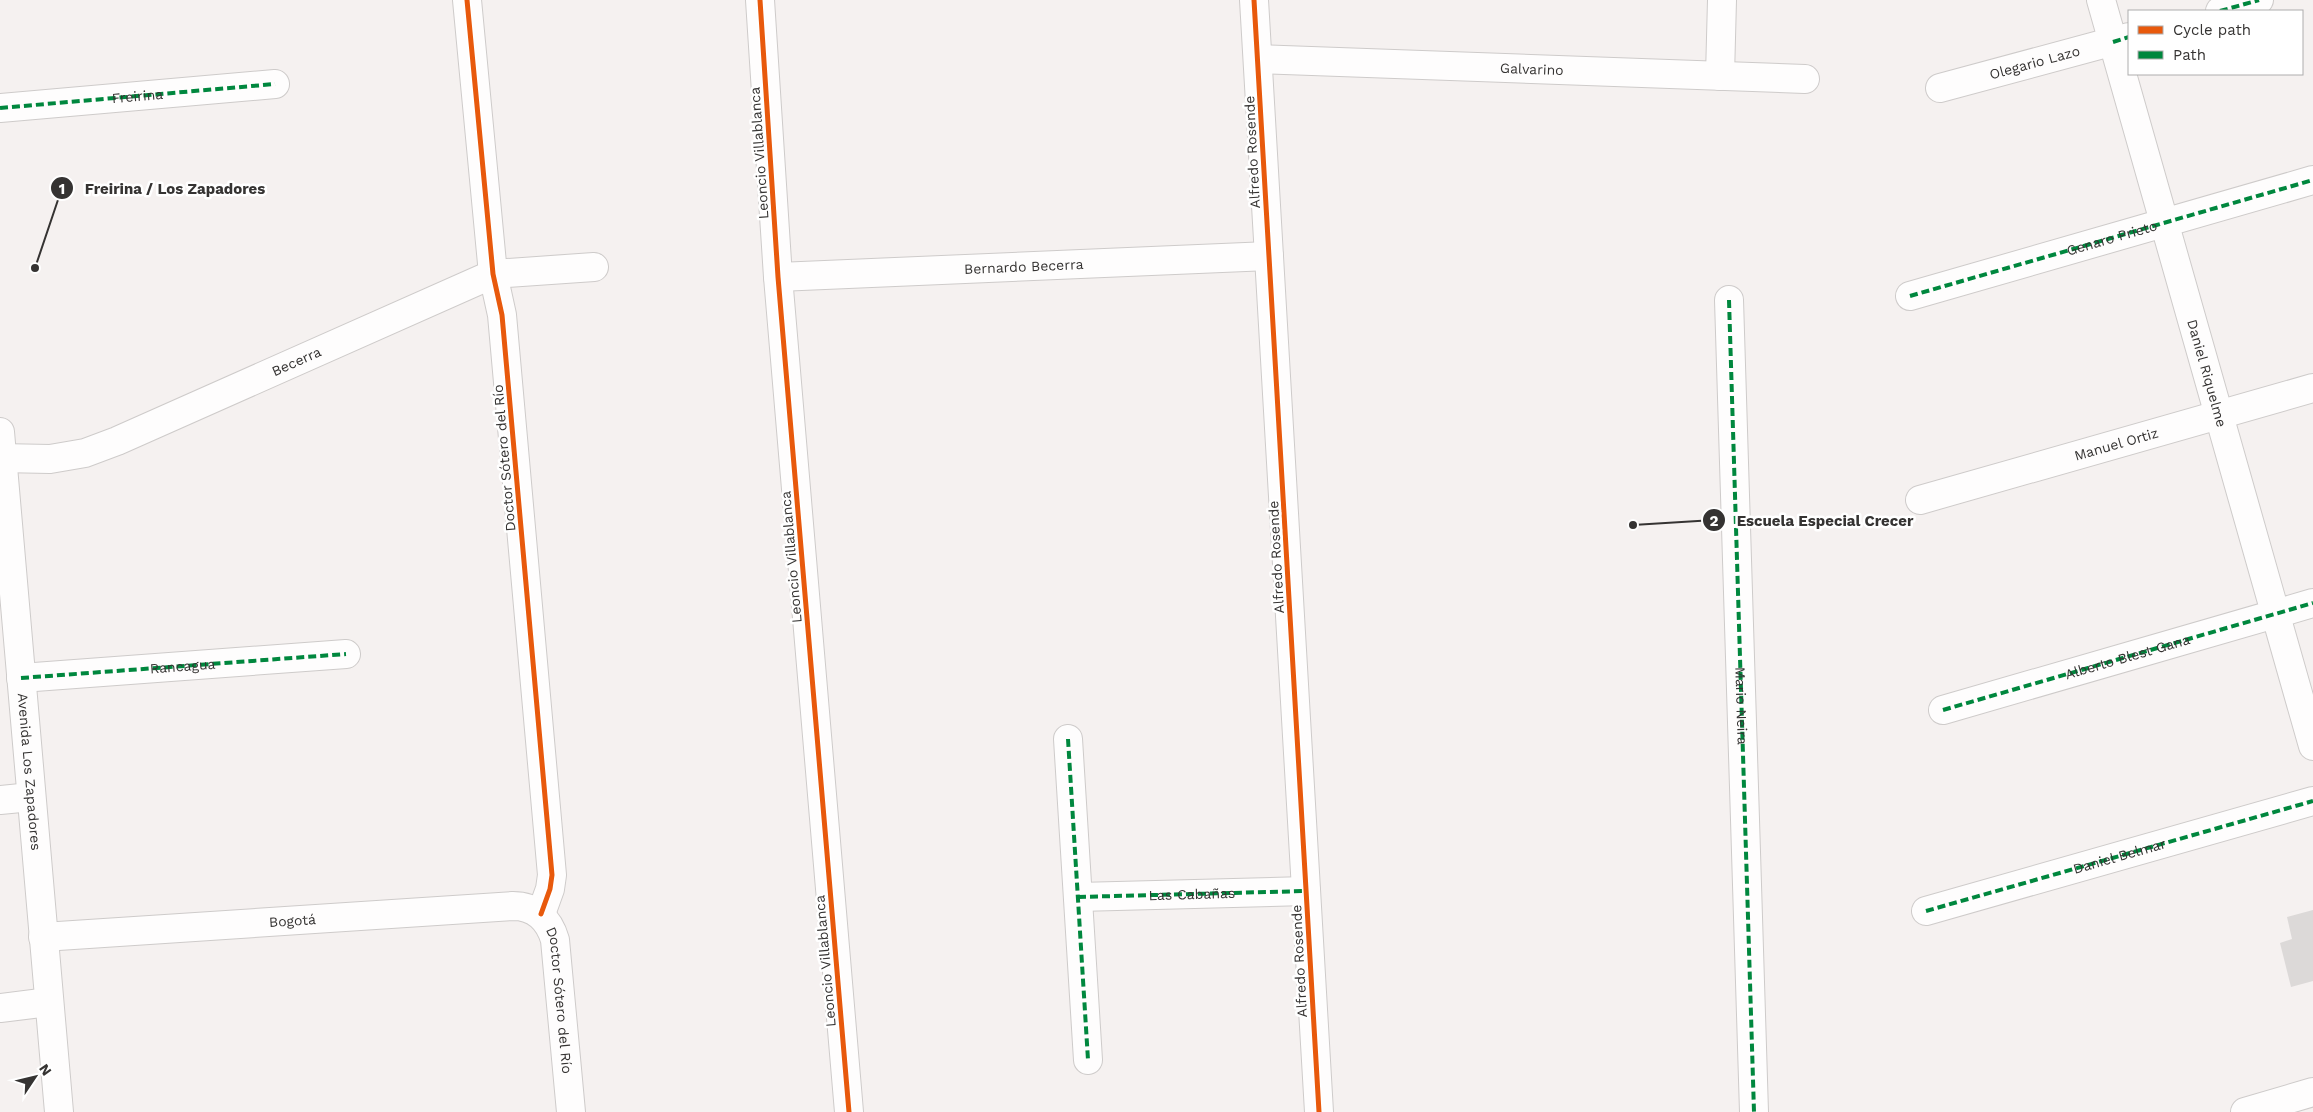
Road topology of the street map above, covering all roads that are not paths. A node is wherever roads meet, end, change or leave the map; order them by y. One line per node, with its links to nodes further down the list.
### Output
1 (467, 0): 21 (street, Doctor Sótero del Río)
2 (760, 0): 22 (street, Leoncio Villablanca)
3 (1254, 0): 9 (street, Alfredo Rosende)
4 (1722, 0): 12 (street)
5 (2101, 0): 8 (street, Daniel Riquelme)
6 (2260, 0): 7 (street)
7 (2224, 10)
8 (2121, 40): 10 (street, Daniel Riquelme); 15 (street, Olegario Lazo)
9 (1258, 58): 12 (street, Galvarino); 19 (street, Alfredo Rosende)
10 (2128, 70)
11 (2129, 75): 18 (street, Daniel Riquelme)
12 (1720, 76): 13 (street, Galvarino)
13 (1805, 79)
14 (274, 84): 16 (street, Freirina)
15 (1940, 88)
16 (0, 108)
17 (2313, 180): 18 (street, Genaro Prieto)
18 (2164, 223): 23 (street, Genaro Prieto); 26 (street, Daniel Riquelme)
19 (1269, 256): 22 (street, Bernardo Becerra); 39 (street, Alfredo Rosende)
20 (594, 267): 21 (street, Becerra)
21 (493, 274): 27 (street, Becerra); 42 (street, Doctor Sótero del Río)
22 (778, 277): 50 (street, Leoncio Villablanca)
23 (1910, 296)
24 (1729, 300): 52 (street, Mario Neira)
25 (2313, 388): 26 (street, Manuel Ortiz)
26 (2219, 415): 28 (street, Manuel Ortiz); 30 (street, Daniel Riquelme)
27 (1, 449): 32 (street, Avenida Los Zapadores)
28 (1920, 500)
29 (2313, 603): 30 (street, Alberto Blest Gana)
30 (2276, 614): 33 (street, Alberto Blest Gana); 35 (street, Daniel Riquelme)
31 (346, 654): 32 (street, Rancagua)
32 (21, 678): 36 (street, Avenida Los Zapadores)
33 (1943, 710)
34 (1068, 739): 40 (street)
35 (2313, 746)
36 (31, 797): 37 (street); 43 (street, Avenida Los Zapadores)
37 (0, 800)
38 (2313, 800): 41 (street, Daniel Belmar)
39 (1306, 891): 40 (street, Las Cabañas); 51 (street, Alfredo Rosende)
40 (1078, 897): 46 (street)
41 (1926, 911)
42 (540, 914): 43 (street, Bogotá); 49 (street, Doctor Sótero del Río)
43 (43, 937): 44 (street, Avenida Los Zapadores)
44 (49, 1002): 45 (street); 48 (street, Avenida Los Zapadores)
45 (0, 1008)
46 (1088, 1060)
47 (2313, 1092): 53 (street)
48 (58, 1112)
49 (571, 1112)
50 (849, 1112)
51 (1319, 1112)
52 (1754, 1112)
53 (2245, 1112)

